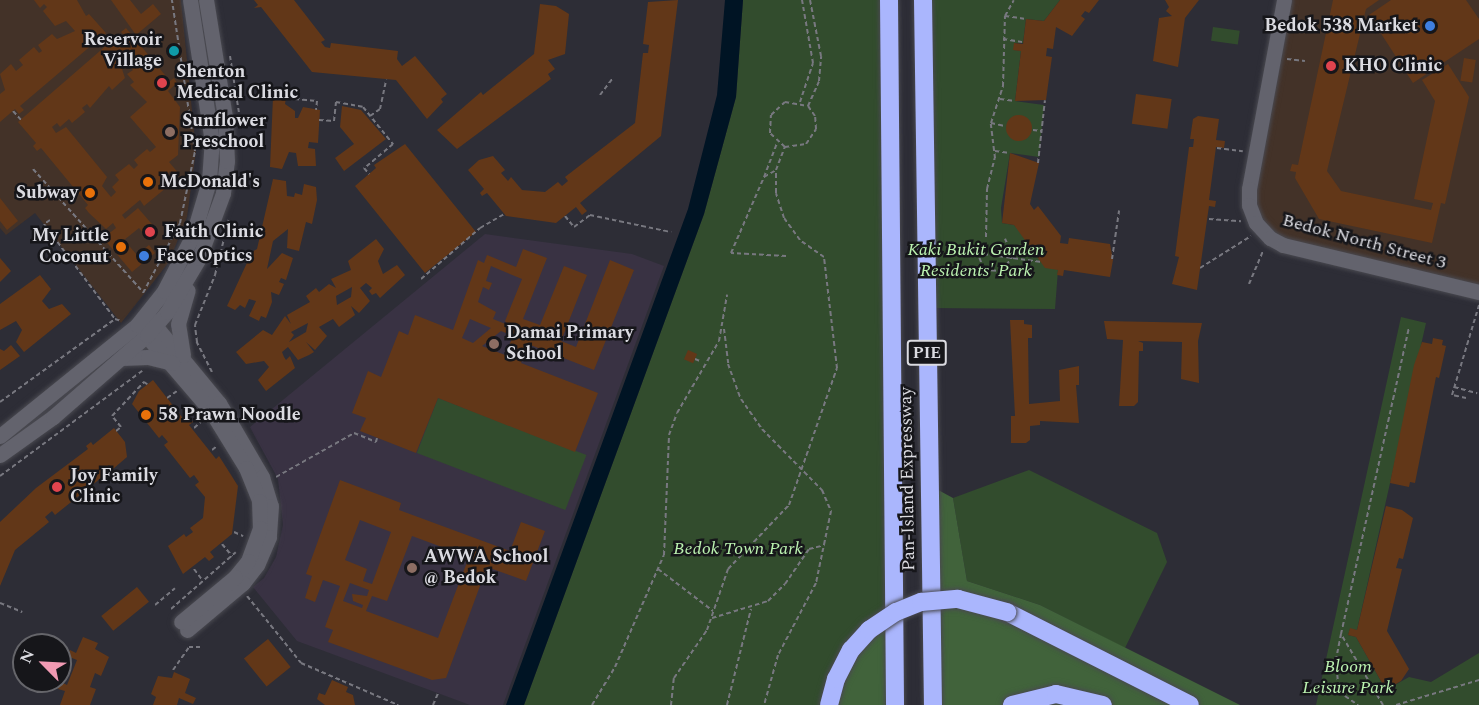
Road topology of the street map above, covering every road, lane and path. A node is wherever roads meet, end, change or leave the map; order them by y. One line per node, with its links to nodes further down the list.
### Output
1 (172, 0): 45 (path)
2 (190, 0): 73 (main road)
3 (206, 0): 63 (main road)
4 (802, 0): 26 (path)
5 (810, 0): 27 (path)
6 (889, 0): 139 (highway, Pan-Island Expressway / PIE)
7 (923, 0): 140 (highway, Pan-Island Expressway / PIE)
8 (1014, 0): 10 (path)
9 (1284, 0): 69 (main road, Bedok North Street 3)
10 (1005, 16): 11 (path); 12 (path)
11 (1026, 19)
12 (1003, 39): 13 (path); 23 (path)
13 (1023, 42)
14 (229, 52): 32 (path)
15 (1287, 59): 16 (path)
16 (1305, 61)
17 (612, 79): 21 (path)
18 (386, 80): 30 (path)
19 (260, 87): 20 (path)
20 (281, 90): 22 (path); 28 (path)
21 (600, 95)
22 (280, 97)
23 (1000, 99): 25 (path); 34 (path)
24 (1045, 100): 37 (path)
25 (1015, 101)
26 (800, 102): 27 (path); 38 (path)
27 (808, 106): 39 (path)
28 (316, 110)
29 (13, 111): 31 (path)
30 (370, 116): 33 (path); 47 (path)
31 (21, 120)
32 (239, 120)
33 (319, 120)
34 (991, 123): 35 (path); 41 (path)
35 (1005, 126)
36 (1033, 130): 37 (path)
37 (1041, 131): 44 (path)
38 (777, 142): 39 (path); 48 (path)
39 (785, 147): 46 (path)
40 (1217, 148): 42 (path)
41 (995, 151): 43 (path); 58 (path)
42 (1249, 152)
43 (1010, 153)
44 (1038, 163)
45 (33, 169)
46 (776, 170): 48 (path); 103 (path)
47 (369, 174)
48 (764, 177): 61 (path)
49 (231, 209): 80 (path)
50 (1119, 211): 64 (path)
51 (504, 214): 67 (path)
52 (565, 216): 56 (path)
53 (1244, 216): 54 (path)
54 (1209, 219)
55 (50, 220): 89 (path)
56 (671, 232)
57 (1252, 232): 66 (path)
58 (986, 237)
59 (1005, 239): 62 (path)
60 (1266, 245): 68 (path)
61 (786, 256)
62 (1013, 256): 62 (path); 65 (path)
63 (199, 258): 73 (main road); 77 (main road)
64 (1112, 260)
65 (1041, 262)
66 (1200, 268)
67 (421, 279)
68 (1249, 284)
69 (1479, 292)
70 (727, 295): 72 (path)
71 (1479, 305): 83 (path)
72 (724, 322): 103 (path); 116 (path)
73 (146, 325): 75 (main road); 77 (main road); 95 (main road)
74 (1409, 328): 127 (path)
75 (123, 358): 77 (main road); 101 (main road)
76 (695, 358): 78 (path)
77 (178, 359): 77 (main road)
78 (700, 361)
79 (146, 369): 106 (path)
80 (215, 377)
81 (174, 382): 84 (path)
82 (147, 384): 94 (path)
83 (1454, 387): 85 (path); 88 (path)
84 (179, 389): 86 (path); 87 (path)
85 (1477, 393)
86 (167, 398)
87 (185, 398)
88 (1466, 398)
89 (0, 402)
90 (197, 417): 91 (path)
91 (201, 422): 92 (path); 93 (path)
92 (194, 428)
93 (206, 430)
94 (116, 431)
95 (0, 436)
96 (211, 438): 98 (path)
97 (377, 438): 105 (path)
98 (217, 446): 99 (path); 100 (path)
99 (212, 450)
100 (222, 454)
101 (0, 455)
102 (283, 465): 105 (path)
103 (800, 469): 112 (path); 125 (path)
104 (270, 471): 107 (path)
105 (286, 471): 107 (path)
106 (0, 476)
107 (273, 478): 108 (path)
108 (275, 487)
109 (247, 527): 110 (path)
110 (234, 532)
111 (222, 544): 114 (path)
112 (825, 545): 123 (path); 137 (path)
113 (239, 548): 114 (path)
114 (232, 556): 117 (path)
115 (194, 569): 117 (path)
116 (658, 569): 125 (path); 134 (path)
117 (203, 581): 122 (path)
118 (250, 587): 132 (path)
119 (175, 588): 121 (path)
120 (0, 603): 124 (path)
121 (155, 604)
122 (171, 609)
123 (751, 609): 126 (path); 136 (path)
124 (21, 612)
125 (714, 612): 126 (path)
126 (712, 618): 135 (path)
127 (1341, 634): 144 (path); 145 (path)
128 (201, 646): 129 (path)
129 (173, 670)
130 (1479, 680): 146 (path)
131 (438, 693): 133 (path)
132 (398, 705)
133 (433, 705)
134 (592, 705)
135 (671, 705)
136 (727, 705)
137 (764, 705)
138 (829, 705): 143 (highway, bridge)
139 (895, 705)
140 (933, 705)
141 (1012, 705): 142 (highway)
142 (1103, 705)
143 (1190, 705)
144 (1358, 705)
145 (1383, 705)
146 (1396, 705)

